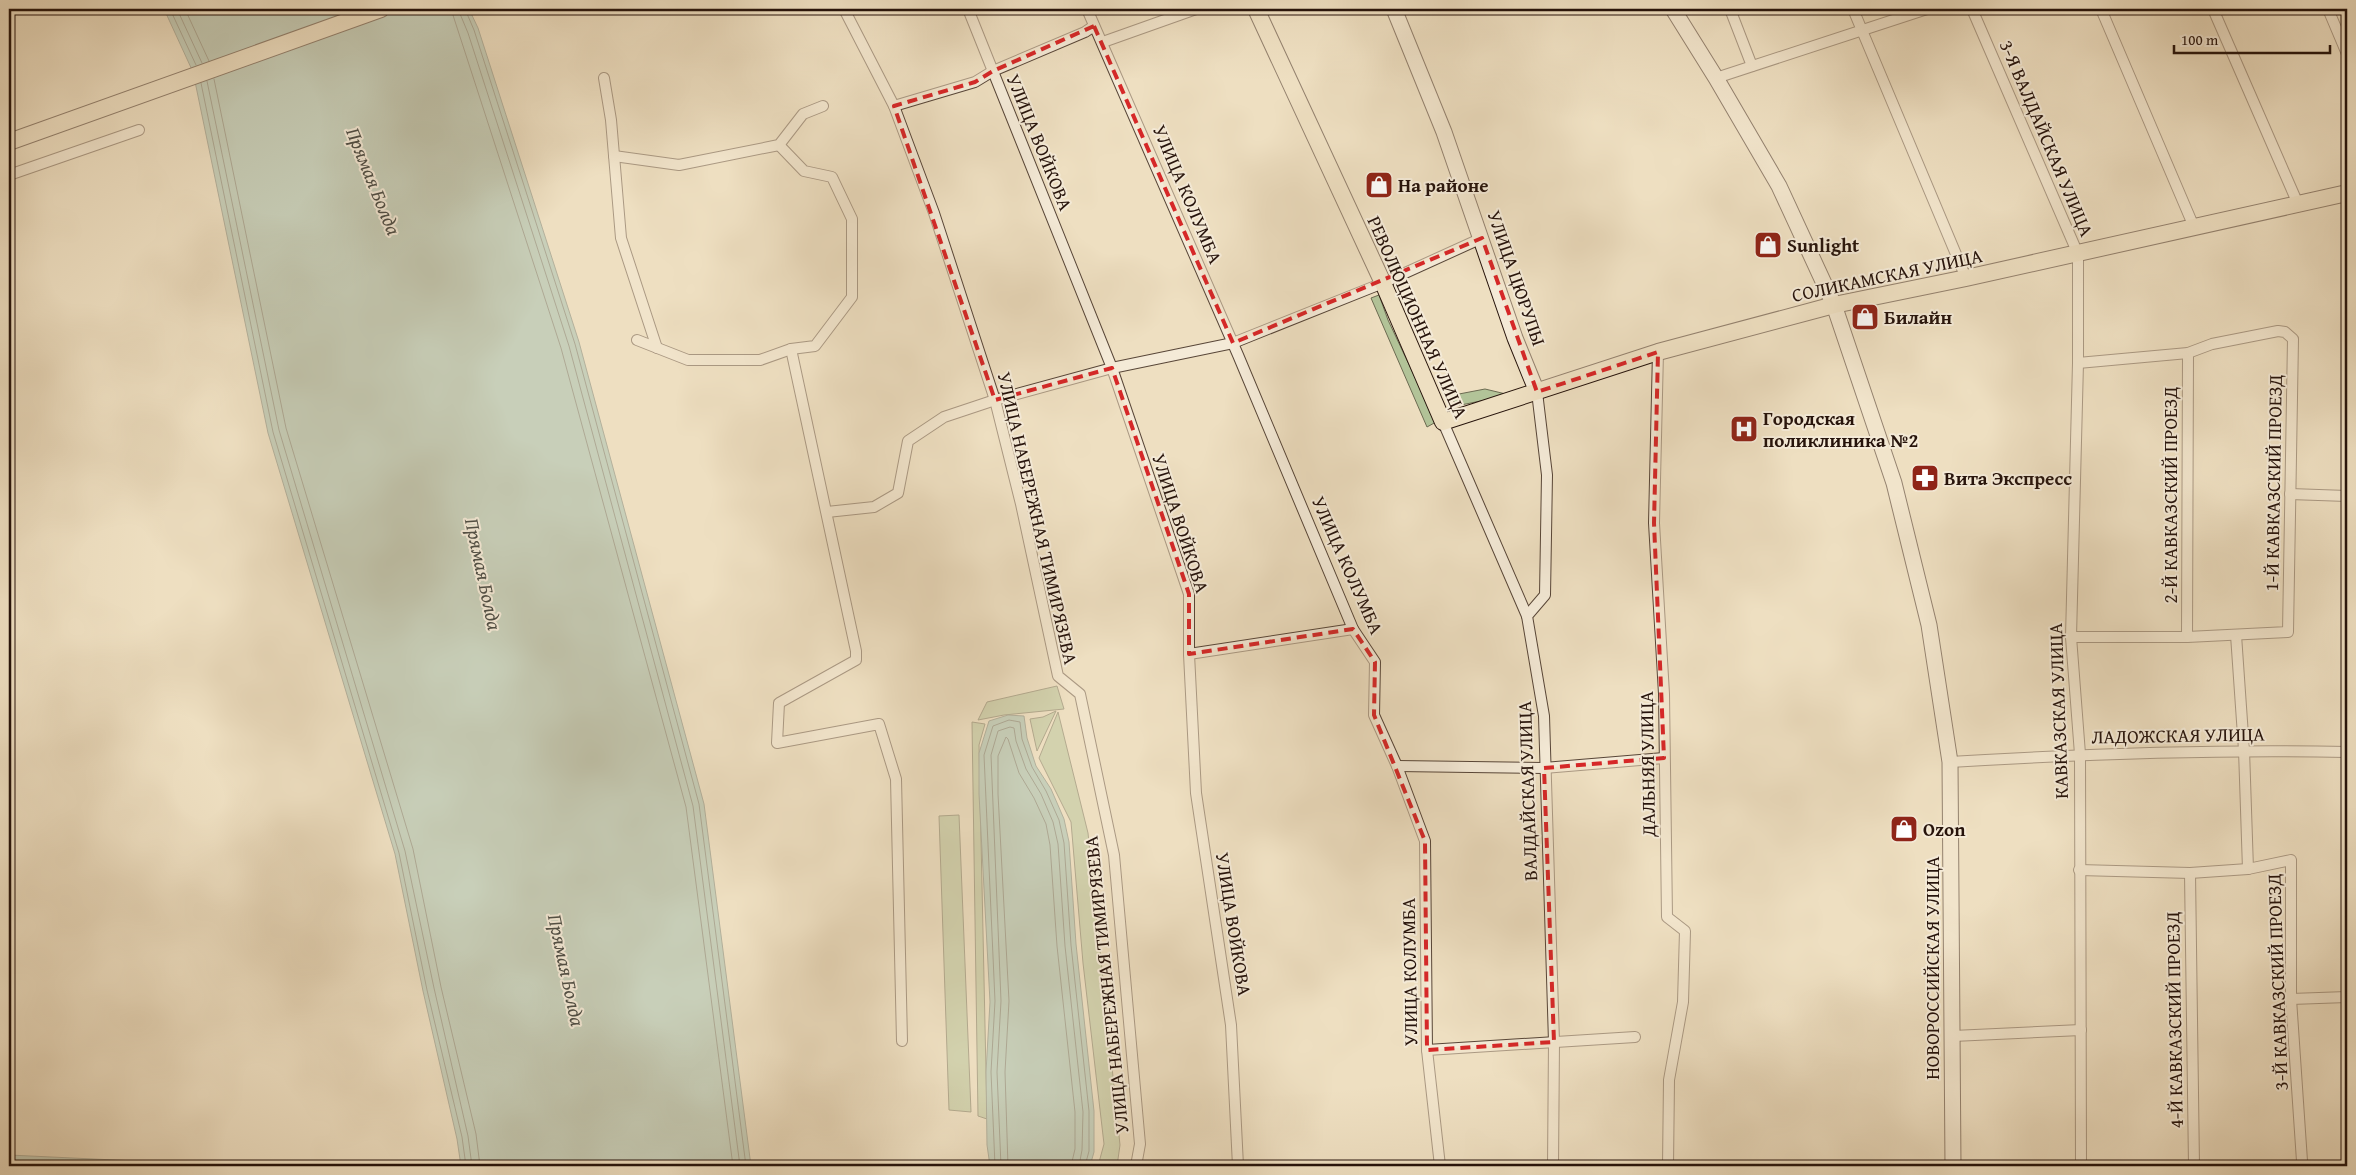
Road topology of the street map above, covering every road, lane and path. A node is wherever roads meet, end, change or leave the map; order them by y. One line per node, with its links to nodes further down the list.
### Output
1 (381, 9): 27 (main road)
2 (844, 9): 25 (street, УЛИЦА НАБЕРЕЖНАЯ ТИМИРЯЗЕВА)
3 (968, 9): 21 (street, УЛИЦА ВОЙКОВА)
4 (1087, 9): 16 (street, УЛИЦА КОЛУМБА)
5 (1196, 9): 18 (street)
6 (1256, 9): 37 (main road, РЕВОЛЮЦИОННАЯ УЛИЦА)
7 (1394, 9): 34 (street, УЛИЦА ЦЮРУПЫ)
8 (1673, 9): 23 (street, НОВОРОССИЙСКАЯ УЛИЦА)
9 (1730, 9): 20 (street)
10 (1853, 9): 17 (street)
11 (1927, 9): 17 (street)
12 (1972, 9): 35 (street, 3-Я ВАЛДАЙСКАЯ УЛИЦА)
13 (2100, 9): 33 (street)
14 (2213, 9): 32 (street)
15 (2328, 9): 19 (street)
16 (1094, 26): 18 (street, УЛИЦА КОЛУМБА); 21 (street)
17 (1861, 30): 20 (street); 36 (street)
18 (1103, 42): 40 (street, УЛИЦА КОЛУМБА)
19 (2347, 54)
20 (1752, 66): 23 (street)
21 (993, 71): 25 (street); 46 (street, УЛИЦА ВОЙКОВА)
22 (604, 78): 29 (street)
23 (1716, 78): 38 (street, НОВОРОССИЙСКАЯ УЛИЦА)
24 (823, 106): 28 (street)
25 (894, 106): 48 (street, УЛИЦА НАБЕРЕЖНАЯ ТИМИРЯЗЕВА)
26 (139, 130): 30 (street)
27 (9, 142)
28 (779, 145): 29 (street); 42 (street)
29 (614, 156): 41 (street)
30 (9, 175)
31 (2347, 193): 32 (main road, СОЛИКАМСКАЯ УЛИЦА)
32 (2298, 204): 33 (main road, СОЛИКАМСКАЯ УЛИЦА)
33 (2194, 227): 35 (main road, СОЛИКАМСКАЯ УЛИЦА)
34 (1482, 238): 37 (street); 47 (street, УЛИЦА ЦЮРУПЫ)
35 (2078, 254): 36 (main road, СОЛИКАМСКАЯ УЛИЦА); 45 (street, КАВКАЗСКАЯ УЛИЦА)
36 (1966, 278): 38 (main road, СОЛИКАМСКАЯ УЛИЦА)
37 (1383, 283): 40 (street); 49 (main road, РЕВОЛЮЦИОННАЯ УЛИЦА)
38 (1834, 305): 43 (main road, СОЛИКАМСКАЯ УЛИЦА); 63 (street, НОВОРОССИЙСКАЯ УЛИЦА)
39 (637, 340): 41 (street)
40 (1232, 343): 46 (street); 54 (street, УЛИЦА КОЛУМБА)
41 (656, 348): 42 (street)
42 (792, 349): 52 (street)
43 (1658, 352): 47 (main road, СОЛИКАМСКАЯ УЛИЦА); 62 (street, ДАЛЬНЯЯ УЛИЦА)
44 (2188, 353): 45 (street, 1-Й КАВКАЗСКИЙ ПРОЕЗД); 50 (street, 1-Й КАВКАЗСКИЙ ПРОЕЗД); 57 (street, 2-Й КАВКАЗСКИЙ ПРОЕЗД)
45 (2078, 363): 56 (street, КАВКАЗСКАЯ УЛИЦА)
46 (1112, 368): 48 (street); 58 (street, УЛИЦА ВОЙКОВА)
47 (1537, 392): 49 (main road, СОЛИКАМСКАЯ УЛИЦА); 53 (street)
48 (995, 400): 52 (street); 77 (street, УЛИЦА НАБЕРЕЖНАЯ ТИМИРЯЗЕВА)
49 (1443, 422): 53 (street, РЕВОЛЮЦИОННАЯ УЛИЦА)
50 (2290, 494): 51 (street); 55 (street, 1-Й КАВКАЗСКИЙ ПРОЕЗД)
51 (2347, 496)
52 (828, 512): 74 (street)
53 (1527, 616): 65 (street, ВАЛДАЙСКАЯ УЛИЦА)
54 (1353, 629): 58 (street); 64 (street, УЛИЦА КОЛУМБА)
55 (2236, 635): 57 (street, 1-Й КАВКАЗСКИЙ ПРОЕЗД); 59 (street)
56 (2071, 637): 57 (street, 1-Й КАВКАЗСКИЙ ПРОЕЗД); 61 (street, КАВКАЗСКАЯ УЛИЦА)
57 (2187, 637)
58 (1189, 654): 78 (street, УЛИЦА ВОЙКОВА)
59 (2244, 750): 60 (street, ЛАДОЖСКАЯ УЛИЦА); 61 (street, ЛАДОЖСКАЯ УЛИЦА); 66 (street)
60 (2347, 752)
61 (2080, 754): 63 (street, ЛАДОЖСКАЯ УЛИЦА); 67 (street, КАВКАЗСКАЯ УЛИЦА)
62 (1664, 758): 65 (street); 81 (street, ДАЛЬНЯЯ УЛИЦА)
63 (1950, 762): 72 (street, НОВОРОССИЙСКАЯ УЛИЦА)
64 (1397, 766): 65 (street); 76 (street, УЛИЦА КОЛУМБА)
65 (1544, 768): 75 (street, ВАЛДАЙСКАЯ УЛИЦА)
66 (2248, 869): 68 (street, 3-Й КАВКАЗСКИЙ ПРОЕЗД); 70 (street, 3-Й КАВКАЗСКИЙ ПРОЕЗД)
67 (2079, 870): 68 (street, 3-Й КАВКАЗСКИЙ ПРОЕЗД); 71 (street, КАВКАЗСКАЯ УЛИЦА)
68 (2190, 874): 84 (street, 4-Й КАВКАЗСКИЙ ПРОЕЗД)
69 (2347, 998): 70 (street)
70 (2292, 999): 85 (street, 3-Й КАВКАЗСКИЙ ПРОЕЗД)
71 (2080, 1030): 72 (street); 83 (street, КАВКАЗСКАЯ УЛИЦА)
72 (1953, 1036): 82 (street, НОВОРОССИЙСКАЯ УЛИЦА)
73 (1635, 1037): 75 (street)
74 (902, 1040)
75 (1554, 1042): 76 (street); 80 (street, ВАЛДАЙСКАЯ УЛИЦА)
76 (1427, 1050): 79 (street, УЛИЦА КОЛУМБА)
77 (1136, 1166)
78 (1238, 1166)
79 (1440, 1166)
80 (1553, 1166)
81 (1668, 1166)
82 (1953, 1166)
83 (2081, 1166)
84 (2194, 1166)
85 (2300, 1166)

